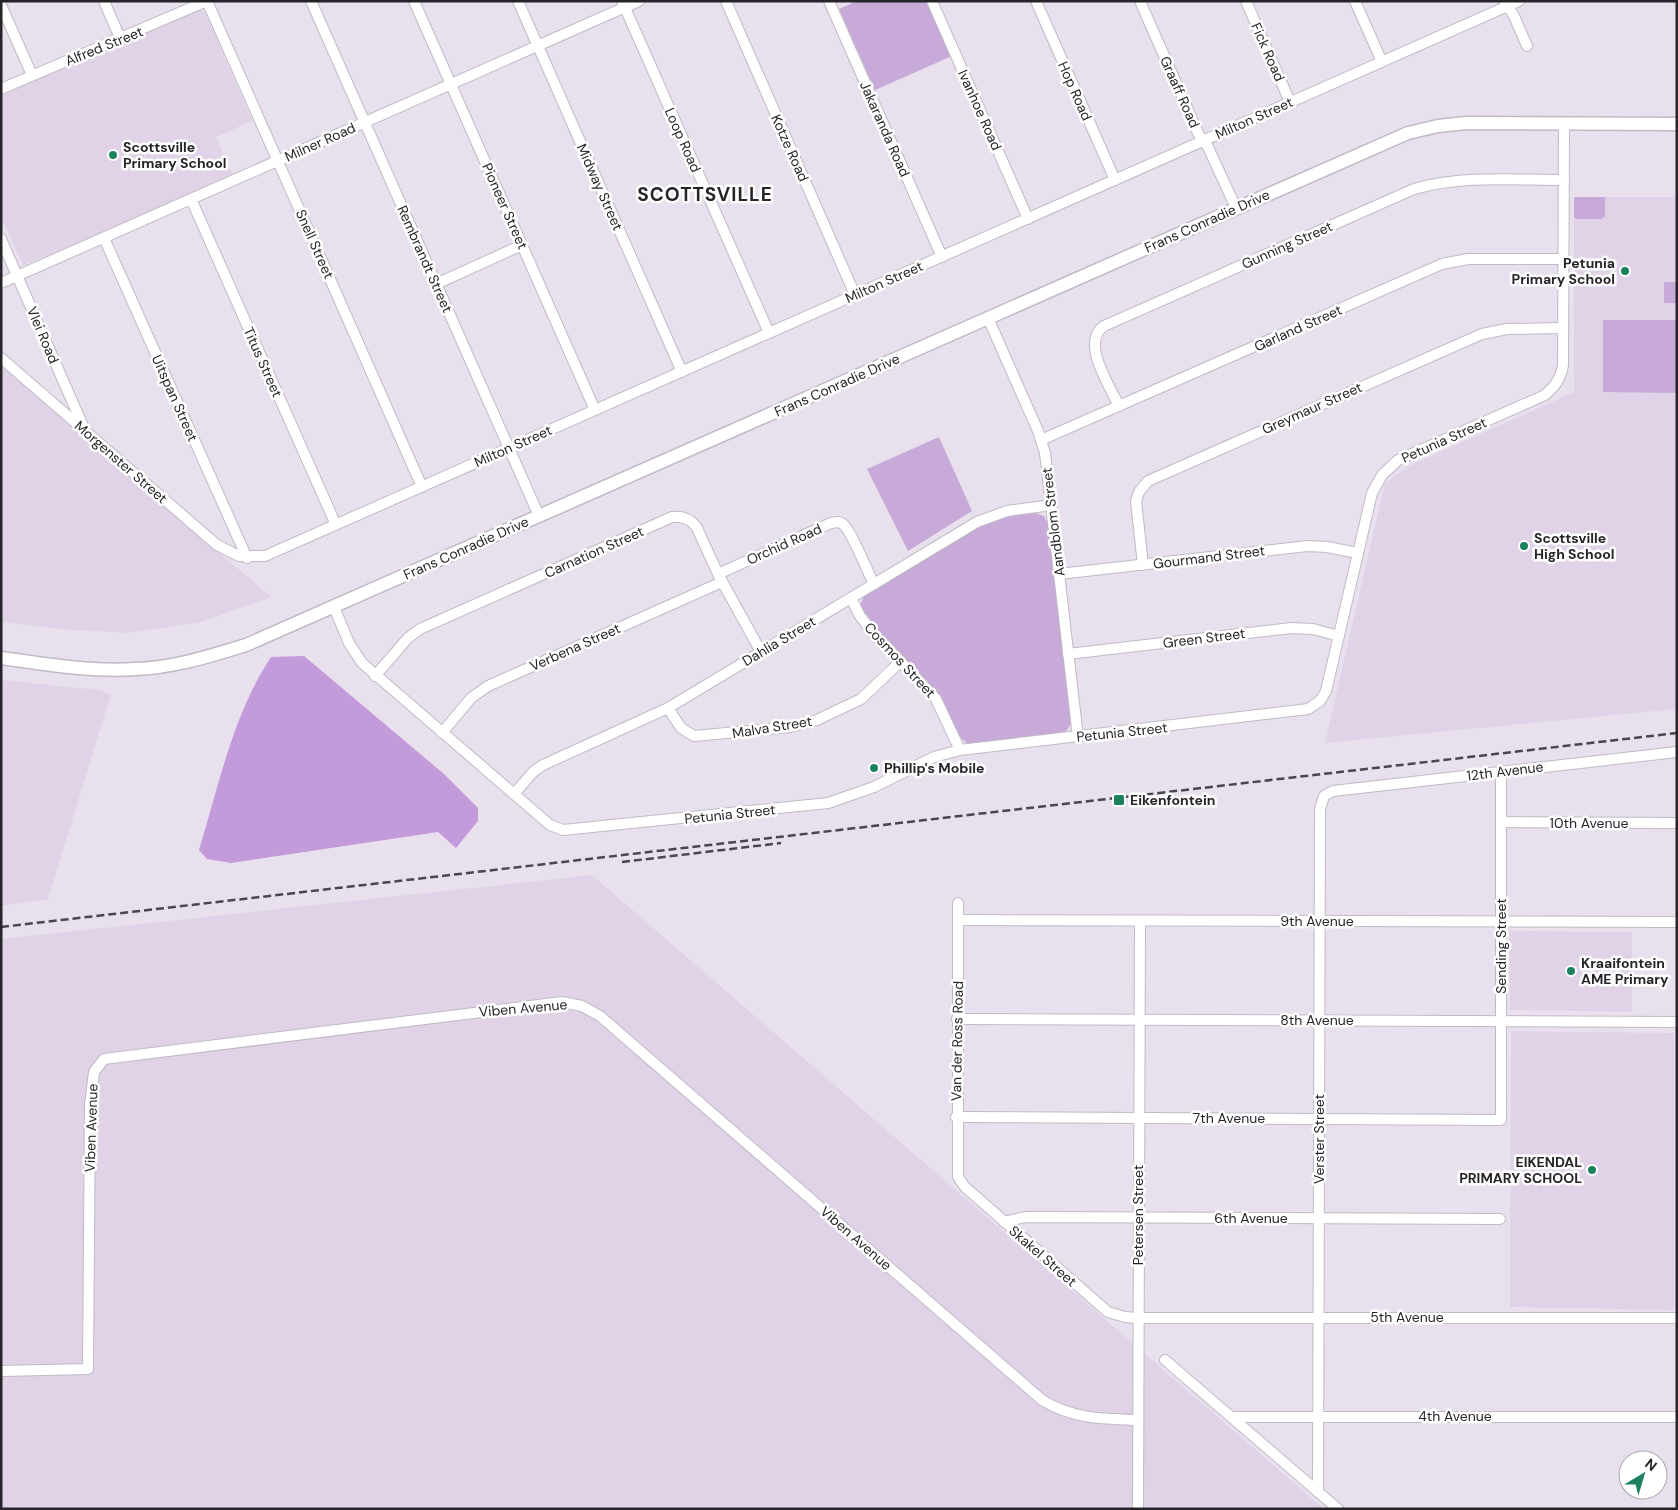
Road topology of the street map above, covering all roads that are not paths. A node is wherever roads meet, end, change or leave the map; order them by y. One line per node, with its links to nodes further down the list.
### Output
1 (104, 1): 18 (street)
2 (207, 1): 18 (street, Alfred Street); 30 (street, Snell Street)
3 (311, 1): 26 (street, Rembrandt Street)
4 (414, 1): 23 (street, Pioneer Street)
5 (518, 1): 19 (street, Midway Street)
6 (639, 1): 15 (street, Milner Road)
7 (726, 1): 44 (street, Kotze Road)
8 (828, 1): 39 (street, Jakaranda Road)
9 (932, 1): 35 (street, Ivanhoe Road)
10 (1036, 1): 31 (street, Hop Road)
11 (1140, 1): 29 (street, Graaff Road)
12 (1246, 1): 25 (street, Fick Road)
13 (1356, 1): 21 (street)
14 (1519, 1): 16 (street, Milton Street)
15 (623, 4): 19 (street, Milner Road); 47 (street, Loop Road)
16 (1506, 4): 20 (street); 21 (street, Milton Street)
17 (1, 5): 22 (street)
18 (120, 38): 22 (street, Alfred Street)
19 (538, 46): 23 (street, Milner Road); 49 (street, Midway Street)
20 (1527, 46)
21 (1382, 62): 25 (street, Milton Street)
22 (32, 76): 24 (street, Alfred Street)
23 (451, 84): 26 (street, Milner Road); 38 (street, Pioneer Street)
24 (1, 89)
25 (1290, 102): 29 (street, Milton Street)
26 (365, 122): 30 (street, Milner Road); 43 (street, Rembrandt Street)
27 (1564, 124): 28 (street, Frans Conradie Drive); 32 (street, Petunia Street); 34 (street, Frans Conradie Drive)
28 (1677, 124)
29 (1203, 141): 31 (street, Milton Street); 34 (street, Graaff Road)
30 (278, 161): 33 (street, Milner Road); 55 (street, Snell Street)
31 (1115, 180): 35 (street, Milton Street)
32 (1564, 180): 40 (street, Petunia Street); 50 (street, Gunning Street)
33 (191, 199): 36 (street, Milner Road); 58 (street, Titus Street)
34 (1236, 208): 45 (street, Frans Conradie Drive)
35 (1028, 219): 39 (street, Milton Street)
36 (104, 238): 41 (street, Milner Road); 60 (street, Uitspan Street)
37 (1, 239): 41 (street, Vlei Road)
38 (522, 245): 43 (street); 51 (street, Pioneer Street)
39 (942, 257): 44 (street, Milton Street)
40 (1564, 259): 46 (street, Petunia Street); 50 (street, Garland Street)
41 (17, 276): 42 (street, Milner Road); 52 (street, Vlei Road)
42 (1, 283)
43 (436, 284): 54 (street, Rembrandt Street)
44 (855, 295): 47 (street, Milton Street)
45 (988, 318): 53 (street, Aandblom Street); 57 (street, Frans Conradie Drive)
46 (1564, 328): 59 (street, Petunia Street); 61 (street, Greymaur Street)
47 (769, 333): 49 (street, Milton Street)
48 (1, 358): 52 (street, Morgenster Street)
49 (682, 372): 51 (street, Milton Street)
50 (1119, 406): 53 (street, Garland Street)
51 (595, 410): 54 (street, Milton Street)
52 (84, 430): 60 (street, Morgenster Street)
53 (1041, 440): 56 (street, Aandblom Street)
54 (509, 448): 55 (street, Milton Street); 57 (street, Rembrandt Street)
55 (422, 487): 58 (street, Milton Street)
56 (1052, 505): 62 (street, Aandblom Street); 64 (street, Dahlia Street)
57 (539, 516): 66 (street, Frans Conradie Drive)
58 (336, 525): 60 (street, Milton Street)
59 (1358, 553): 61 (street, Gourmand Street); 67 (street, Petunia Street)
60 (247, 558)
61 (1143, 565): 62 (street, Gourmand Street)
62 (1059, 574): 69 (street, Aandblom Street)
63 (720, 578): 64 (street, Orchid Road); 68 (street, Carnation Street); 72 (street, Carnation Street); 74 (street, Verbena Street)
64 (874, 584): 65 (street, Dahlia Street)
65 (851, 598): 68 (street, Dahlia Street); 71 (street, Cosmos Street)
66 (334, 607): 70 (street, Frans Conradie Drive); 72 (street, Petunia Street)
67 (1339, 636): 69 (street, Green Street); 75 (street, Petunia Street)
68 (761, 652): 73 (street, Dahlia Street)
69 (1068, 654): 75 (street, Aandblom Street)
70 (1, 658)
71 (900, 662): 73 (street, Malva Street); 76 (street, Cosmos Street)
72 (375, 676): 74 (street, Petunia Street)
73 (668, 708): 80 (street, Dahlia Street)
74 (442, 733): 80 (street, Petunia Street)
75 (1078, 737): 76 (street, Petunia Street)
76 (960, 750): 80 (street, Petunia Street)
77 (1677, 752): 78 (street, 12th Avenue)
78 (1501, 772): 79 (street, 12th Avenue); 81 (street, Sending Street)
79 (1332, 791): 86 (street, Verster Street)
80 (514, 794)
81 (1501, 822): 82 (street, 10th Avenue); 87 (street, Sending Street)
82 (1677, 824)
83 (958, 903): 84 (street, Van der Ross Road)
84 (958, 920): 85 (street, 9th Avenue); 89 (street, Van der Ross Road)
85 (1140, 921): 86 (street, 9th Avenue); 90 (street, Petersen Street)
86 (1320, 921): 87 (street, 9th Avenue); 91 (street, Verster Street)
87 (1501, 922): 88 (street, 9th Avenue); 92 (street, Sending Street)
88 (1677, 922)
89 (958, 1019): 90 (street, 8th Avenue); 94 (street, Van der Ross Road)
90 (1140, 1019): 91 (street, 8th Avenue); 95 (street, Petersen Street)
91 (1320, 1020): 92 (street, 8th Avenue); 96 (street, Verster Street)
92 (1501, 1021): 93 (street, 8th Avenue); 97 (street, Sending Street)
93 (1677, 1022)
94 (956, 1117): 95 (street, 7th Avenue); 98 (street, Van der Ross Road)
95 (1138, 1118): 96 (street, 7th Avenue); 99 (street, Petersen Street)
96 (1319, 1119): 97 (street, 7th Avenue); 100 (street, Verster Street)
97 (1501, 1120)
98 (958, 1178): 102 (street, Skakel Street)
99 (1138, 1217): 100 (street, 6th Avenue); 102 (street, 6th Avenue); 104 (street, Petersen Street)
100 (1319, 1218): 101 (street, 6th Avenue); 103 (street, Verster Street)
101 (1500, 1219)
102 (1004, 1222): 104 (street, Skakel Street)
103 (1319, 1316): 104 (street, 5th Avenue); 105 (street, 5th Avenue); 108 (street, Verster Street)
104 (1138, 1318): 111 (street, Petersen Street)
105 (1677, 1318)
106 (1165, 1360): 109 (street)
107 (1, 1371): 111 (street, Viben Avenue)
108 (1318, 1415): 109 (street, 4th Avenue); 110 (street, 4th Avenue); 112 (street, Verster Street)
109 (1233, 1417): 112 (street)
110 (1677, 1417)
111 (1138, 1420): 113 (street, Petersen Street)
112 (1318, 1492): 114 (street)
113 (1138, 1509)
114 (1338, 1509)

